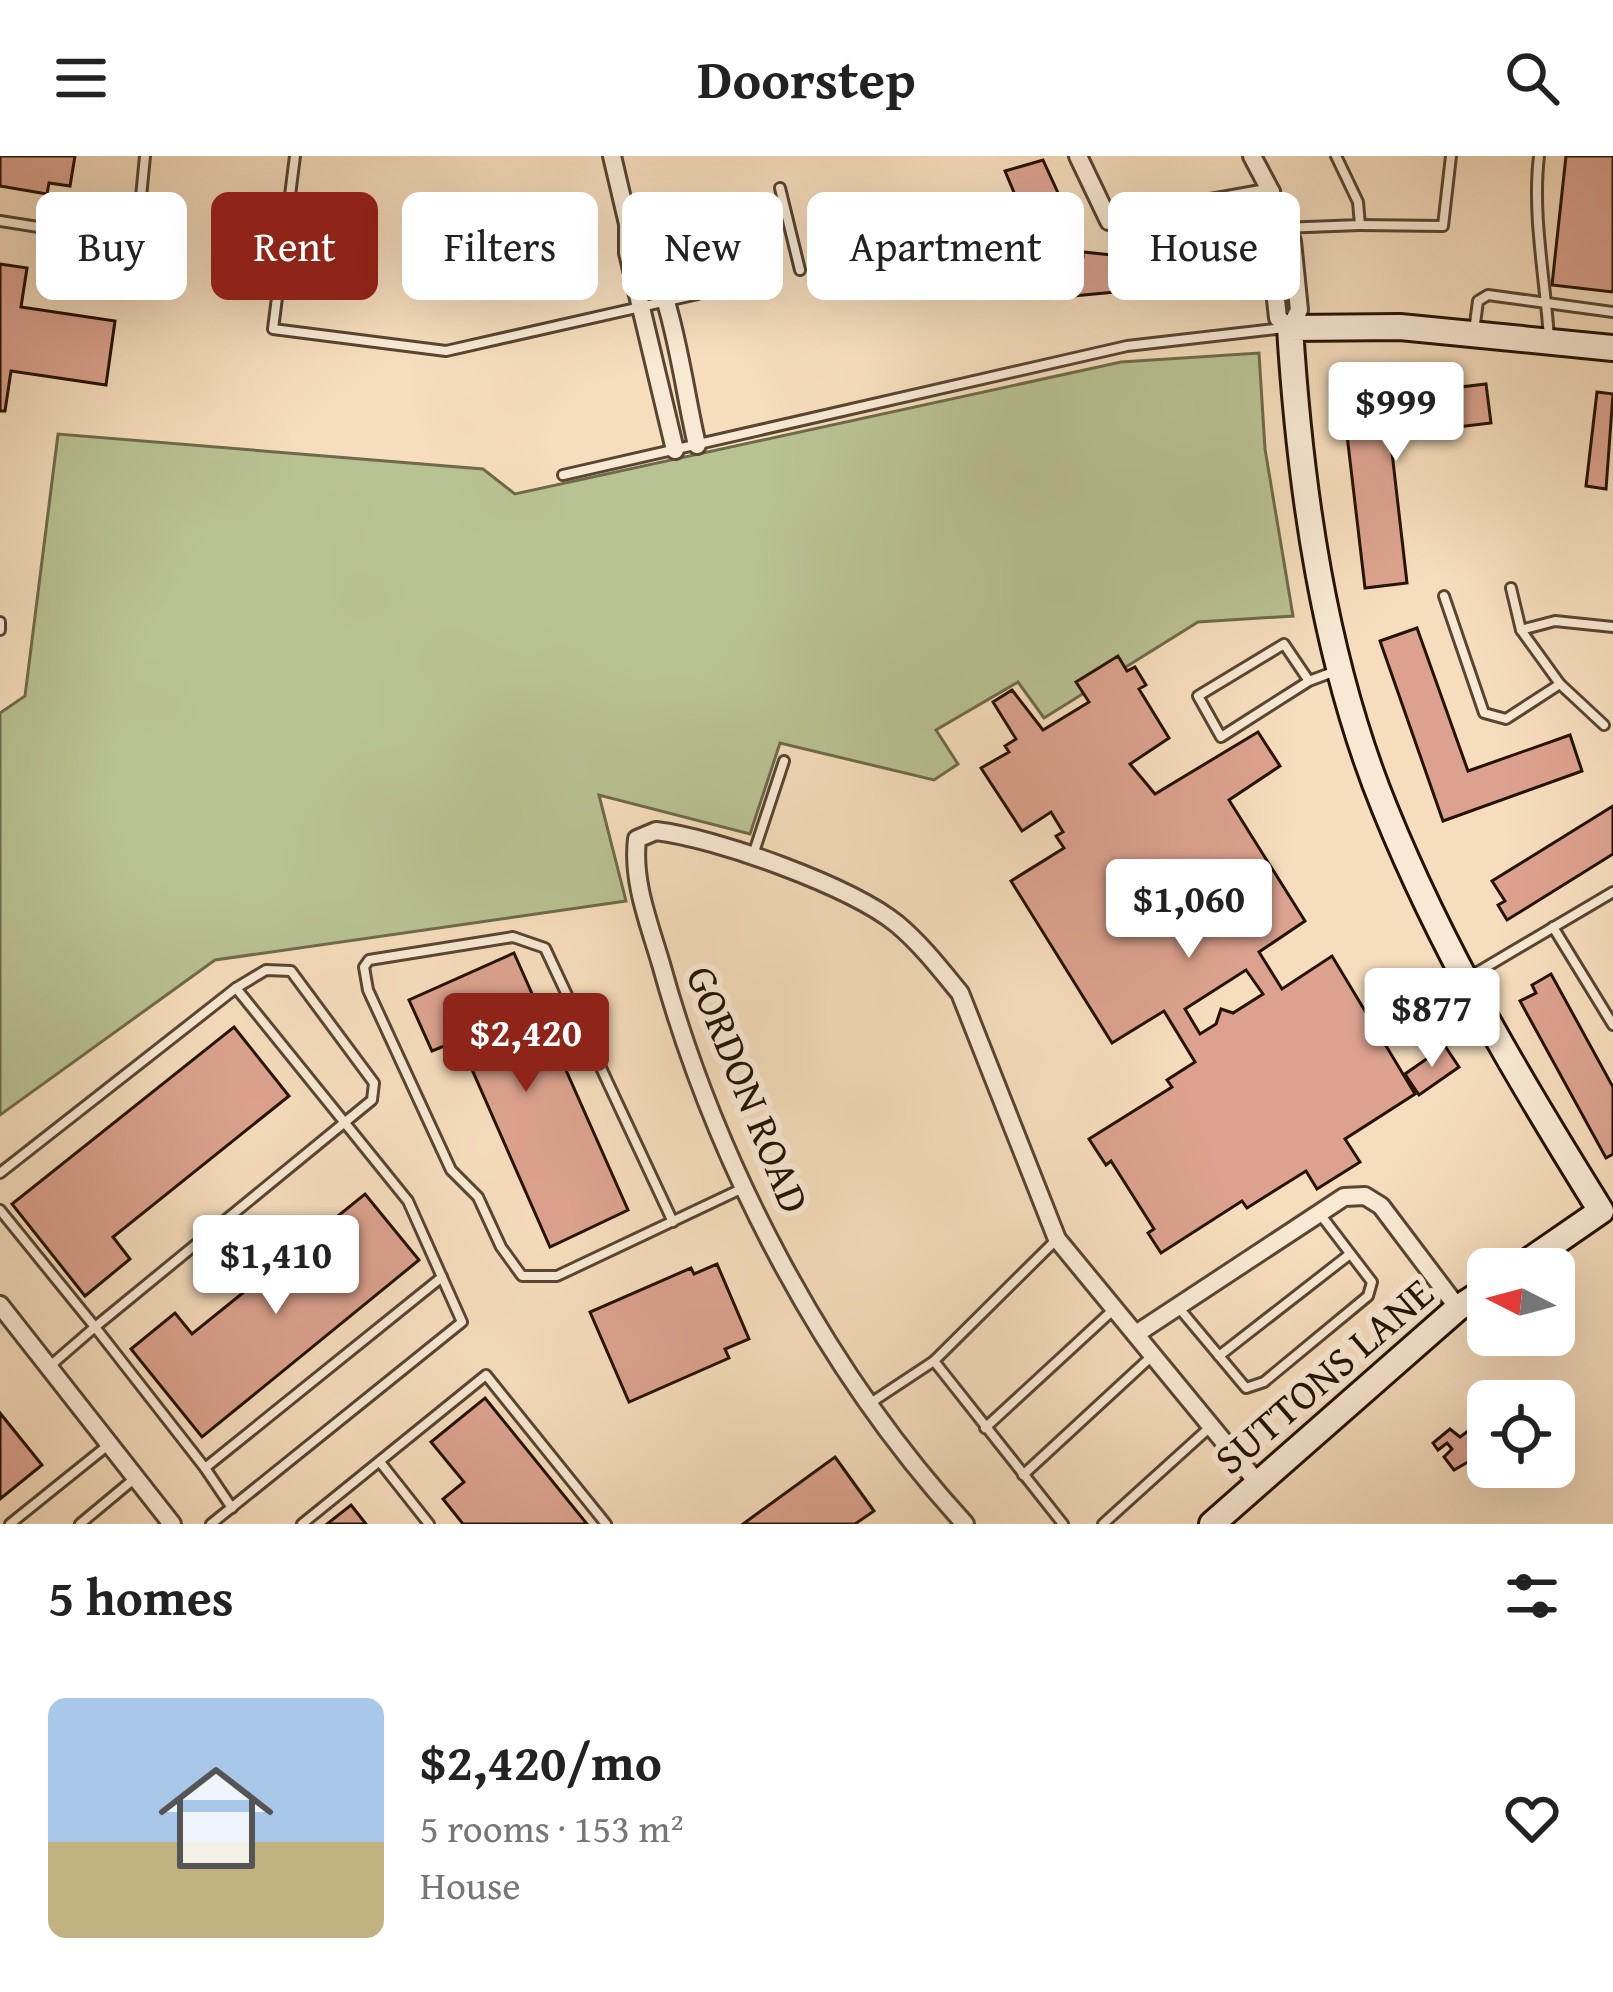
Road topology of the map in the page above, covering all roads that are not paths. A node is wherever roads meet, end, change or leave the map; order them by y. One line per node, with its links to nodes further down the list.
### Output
1 (146, 156): 13 (lane)
2 (295, 156): 22 (lane)
3 (612, 156): 11 (street)
4 (1078, 156): 12 (street)
5 (1252, 156): 10 (street)
6 (1336, 156): 14 (lane)
7 (1451, 156): 14 (lane)
8 (1539, 156): 21 (lane)
9 (780, 188): 16 (lane)
10 (1271, 192)
11 (622, 198)
12 (1108, 219)
13 (0, 220)
14 (1360, 225): 15 (lane)
15 (1300, 230)
16 (800, 270)
17 (638, 300): 22 (street)
18 (671, 300): 20 (lane)
19 (1276, 300): 24 (street)
20 (663, 302): 22 (lane); 28 (street)
21 (1546, 305): 23 (lane); 25 (lane); 26 (lane)
22 (640, 307): 29 (street)
23 (1613, 312)
24 (1290, 328): 25 (street); 28 (lane); 35 (street)
25 (1474, 333): 26 (street)
26 (1549, 340): 27 (street)
27 (1613, 348)
28 (697, 445): 29 (lane)
29 (675, 450): 30 (lane)
30 (563, 475)
31 (1511, 588): 34 (lane)
32 (1444, 596): 37 (lane)
33 (1613, 627): 34 (lane)
34 (1521, 630): 37 (lane)
35 (1340, 670): 36 (lane); 43 (street)
36 (1309, 681): 36 (lane)
37 (1560, 684): 38 (lane)
38 (1604, 725)
39 (784, 761): 40 (lane)
40 (752, 859): 48 (street, GORDON ROAD); 53 (street)
41 (1613, 892): 42 (lane)
42 (1553, 927): 43 (lane); 45 (lane)
43 (1464, 980): 51 (street)
44 (236, 988): 46 (lane); 46 (lane); 47 (lane)
45 (1613, 1025)
46 (342, 1120): 56 (lane); 62 (lane)
47 (0, 1173)
48 (741, 1189): 52 (lane); 68 (street, GORDON ROAD)
49 (0, 1210): 62 (lane)
50 (1319, 1213): 55 (lane); 58 (street); 59 (street)
51 (1607, 1218): 54 (street)
52 (673, 1222): 52 (lane)
53 (1057, 1239): 61 (street); 66 (lane)
54 (1553, 1248)
55 (1350, 1254): 65 (lane); 65 (lane)
56 (442, 1277): 73 (lane); 77 (lane)
57 (1467, 1302): 59 (street, SUTTONS LANE)
58 (1176, 1305): 63 (street); 65 (lane)
59 (1458, 1308): 76 (street, SUTTONS LANE)
60 (1, 1310): 67 (street)
61 (1113, 1310): 63 (street); 70 (lane)
62 (95, 1327): 67 (lane); 73 (lane)
63 (1136, 1334): 64 (street)
64 (1153, 1355): 69 (street); 74 (lane)
65 (1219, 1356)
66 (934, 1361): 68 (lane); 70 (lane)
67 (48, 1367): 71 (street)
68 (872, 1402): 85 (street, GORDON ROAD)
69 (1210, 1426): 76 (street); 87 (lane)
70 (985, 1429): 74 (lane)
71 (110, 1444): 75 (street); 78 (lane)
72 (380, 1462): 82 (lane); 83 (lane); 84 (lane)
73 (205, 1468): 77 (lane)
74 (1023, 1474): 86 (lane)
75 (135, 1478): 79 (lane); 80 (street)
76 (1257, 1482): 88 (street, SUTTONS LANE)
77 (232, 1508): 81 (lane)
78 (10, 1524)
79 (80, 1524)
80 (172, 1524)
81 (211, 1524)
82 (302, 1524)
83 (429, 1524)
84 (606, 1524)
85 (964, 1524)
86 (1064, 1524)
87 (1103, 1524)
88 (1212, 1524)

